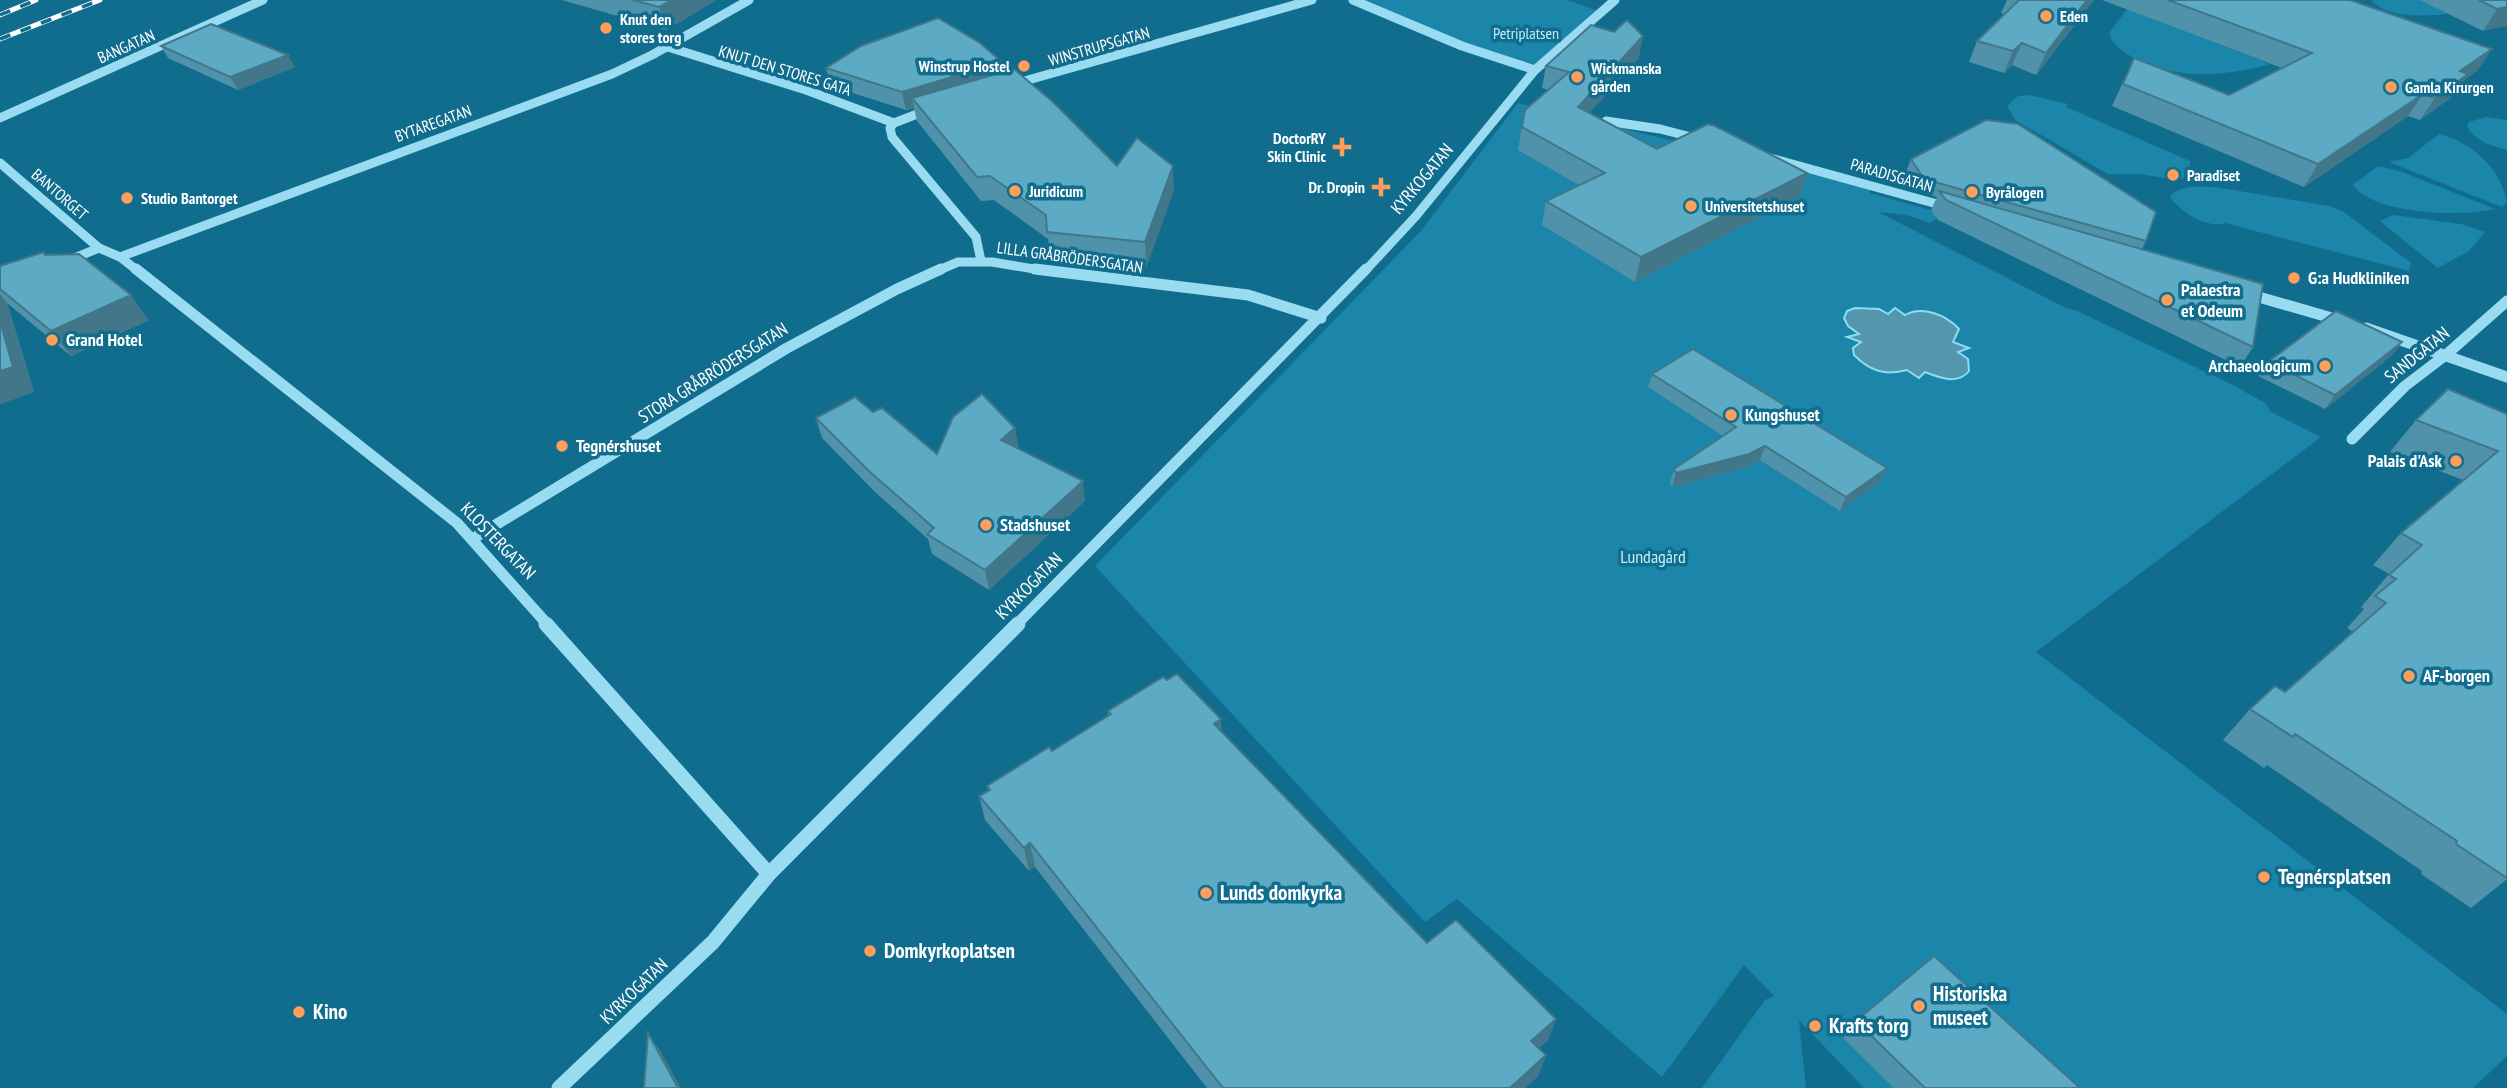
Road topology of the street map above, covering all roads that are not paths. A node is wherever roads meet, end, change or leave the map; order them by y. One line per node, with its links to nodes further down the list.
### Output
1 (263, 0): 10 (street, BANGATAN)
2 (750, 0): 6 (street, BYTAREGATAN)
3 (1312, 0): 8 (street, WINSTRUPSGATAN)
4 (1353, 0): 7 (street)
5 (1615, 0): 7 (street, KYRKOGATAN)
6 (668, 47): 12 (street, KNUT DEN STORES GATA); 18 (street, BYTAREGATAN)
7 (1535, 70): 23 (street, KYRKOGATAN)
8 (999, 89)
9 (946, 104): 12 (street)
10 (0, 118)
11 (1606, 121): 13 (street)
12 (894, 123): 19 (street, LILLA GRÅBRÖDERSGATAN)
13 (1707, 141)
14 (1757, 154): 16 (street, PARADISGATAN)
15 (0, 163): 17 (street, BANTORGET)
16 (1961, 211)
17 (99, 248): 18 (street, BANTORGET); 20 (street)
18 (120, 257): 29 (street, KLOSTERGATAN)
19 (981, 261): 23 (street, LILLA GRÅBRÖDERSGATAN); 29 (street, STORA GRÅBRÖDERSGATAN)
20 (56, 265)
21 (2231, 289): 24 (street)
22 (2507, 301): 26 (street, SANDGATAN)
23 (1321, 318): 30 (street, KYRKOGATAN)
24 (2348, 322)
25 (2361, 326): 26 (street)
26 (2448, 354): 27 (street); 28 (street, SANDGATAN)
27 (2507, 377)
28 (2352, 439)
29 (474, 538): 30 (street, KLOSTERGATAN)
30 (769, 874): 31 (street, KYRKOGATAN)
31 (559, 1088)

